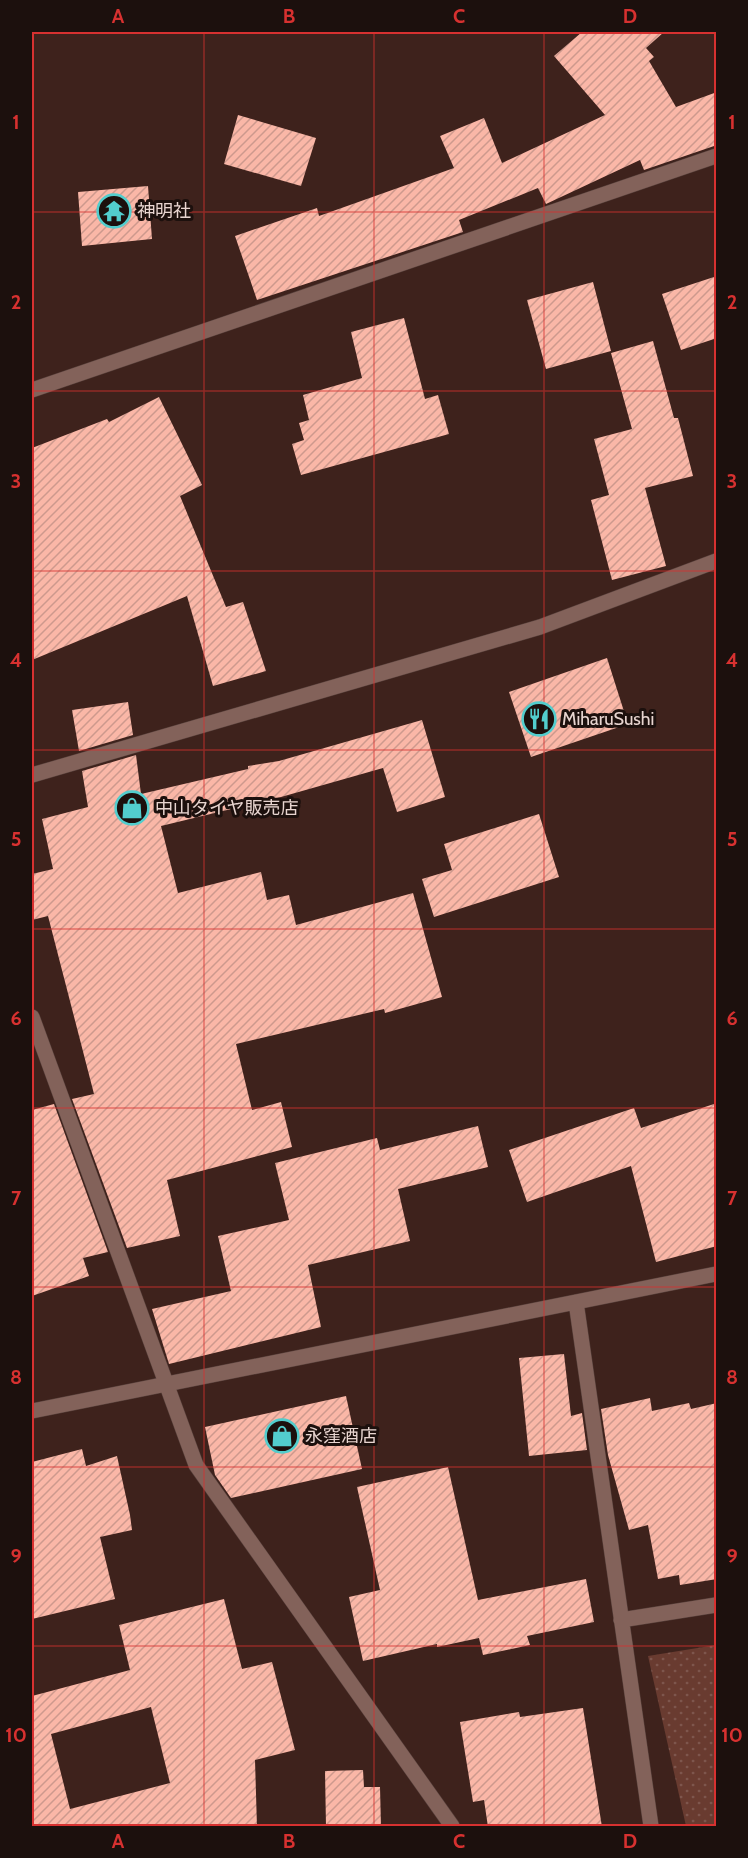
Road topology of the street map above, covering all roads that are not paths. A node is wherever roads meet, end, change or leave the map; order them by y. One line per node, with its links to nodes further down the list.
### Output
1 (717, 156): 2 (street)
2 (32, 390)
3 (717, 561): 4 (street)
4 (32, 775)
5 (32, 1017): 8 (street)
6 (717, 1274): 7 (street)
7 (576, 1302): 8 (street); 11 (street)
8 (168, 1385): 9 (street); 12 (street)
9 (32, 1412)
10 (717, 1605): 11 (street)
11 (621, 1620): 13 (street)
12 (453, 1827)
13 (651, 1827)

